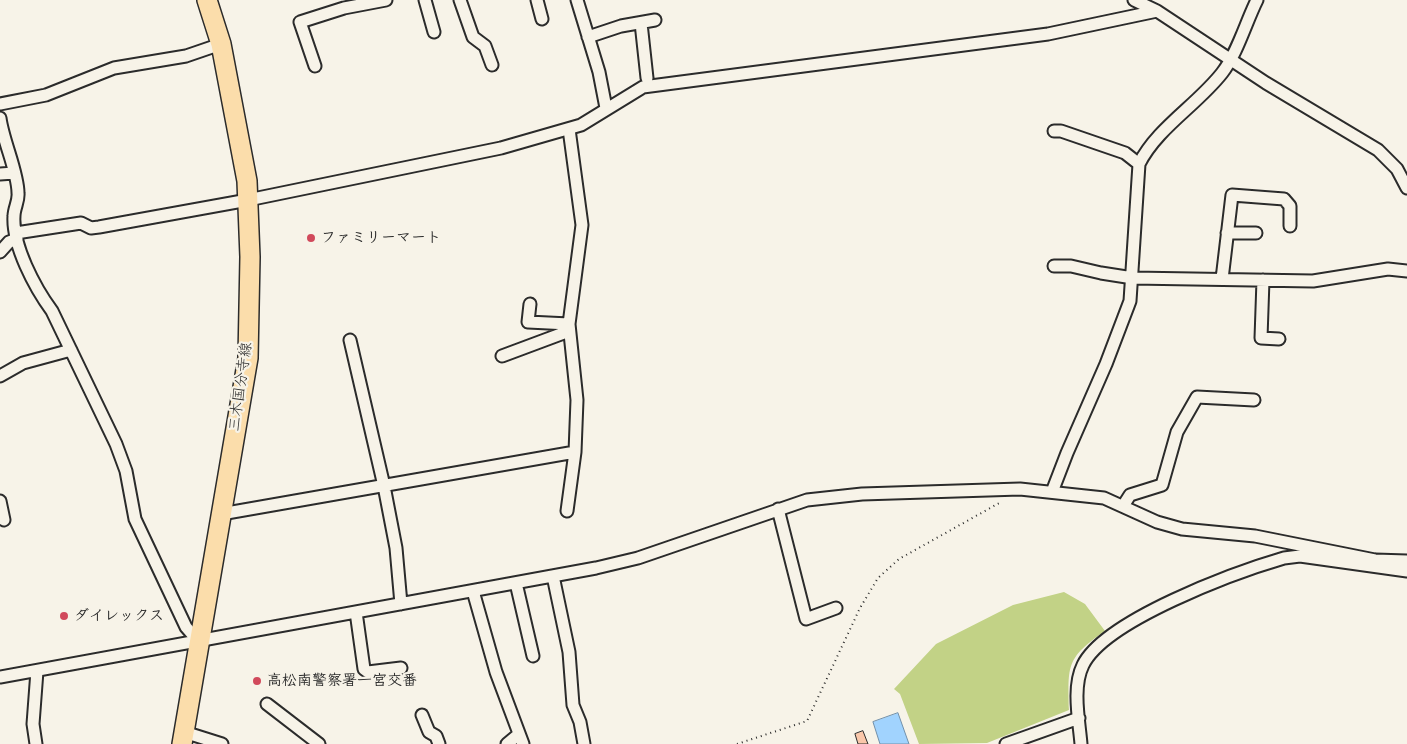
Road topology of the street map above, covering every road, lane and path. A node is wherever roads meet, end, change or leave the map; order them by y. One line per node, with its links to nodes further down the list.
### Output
1 (208, 0): 15 (main road, 三木国分寺線)
2 (386, 0): 18 (street)
3 (425, 0): 13 (street)
4 (460, 0): 17 (street)
5 (537, 0): 10 (street)
6 (577, 0): 14 (street)
7 (1134, 0): 9 (street)
8 (1257, 0): 16 (street)
9 (1157, 11): 16 (street); 21 (street)
10 (542, 19)
11 (655, 20): 12 (street)
12 (641, 22): 14 (street); 19 (street)
13 (434, 32)
14 (588, 37): 21 (street)
15 (221, 44): 20 (street); 29 (main road, 三木国分寺線)
16 (1231, 58): 25 (street); 28 (street)
17 (492, 65)
18 (315, 66)
19 (646, 78)
20 (0, 104)
21 (606, 108): 23 (street)
22 (0, 118): 26 (street)
23 (570, 129): 29 (street); 41 (street)
24 (1054, 131): 25 (street)
25 (1139, 164): 37 (street)
26 (14, 172): 27 (street); 33 (street)
27 (0, 174)
28 (1407, 188)
29 (248, 200): 33 (street); 56 (main road, 三木国分寺線)
30 (1290, 226): 31 (street)
31 (1227, 233): 32 (street); 38 (street)
32 (1256, 233)
33 (16, 236): 34 (street); 44 (street)
34 (0, 252)
35 (1054, 266): 37 (street)
36 (1407, 271): 39 (street)
37 (1133, 278): 38 (street); 51 (street)
38 (1222, 279): 39 (street)
39 (1262, 280): 42 (street)
40 (530, 304): 41 (street)
41 (569, 327): 45 (street); 48 (street)
42 (1279, 339)
43 (350, 340): 49 (street)
44 (71, 350): 46 (street); 67 (street)
45 (502, 356)
46 (0, 376)
47 (1254, 400): 53 (street)
48 (575, 452): 49 (street); 55 (street)
49 (384, 486): 56 (street); 64 (street)
50 (1020, 489): 51 (street); 54 (street); 83 (path)
51 (1052, 492): 53 (street)
52 (0, 501): 57 (street)
53 (1123, 506): 59 (street)
54 (778, 508): 61 (street); 65 (street)
55 (567, 510)
56 (220, 514): 67 (main road, 三木国分寺線)
57 (4, 520)
58 (1407, 561): 59 (street)
59 (1376, 564): 60 (street); 74 (street)
60 (1407, 571)
61 (553, 576): 62 (street); 82 (street)
62 (516, 583): 63 (street); 68 (street)
63 (473, 591): 64 (street); 76 (street)
64 (401, 604): 66 (street)
65 (836, 608)
66 (356, 612): 67 (street); 69 (street)
67 (198, 641): 70 (street); 75 (main road, 三木国分寺線)
68 (533, 656)
69 (401, 668)
70 (37, 671): 71 (street); 77 (street)
71 (0, 677)
72 (267, 704): 79 (street)
73 (422, 715): 80 (street)
74 (1079, 718): 84 (street); 85 (street)
75 (183, 738): 78 (street)
76 (521, 739): 81 (street)
77 (36, 744)
78 (222, 744)
79 (319, 744)
80 (439, 744)
81 (507, 744)
82 (584, 744)
83 (737, 744)
84 (1006, 744)
85 (1082, 744)

